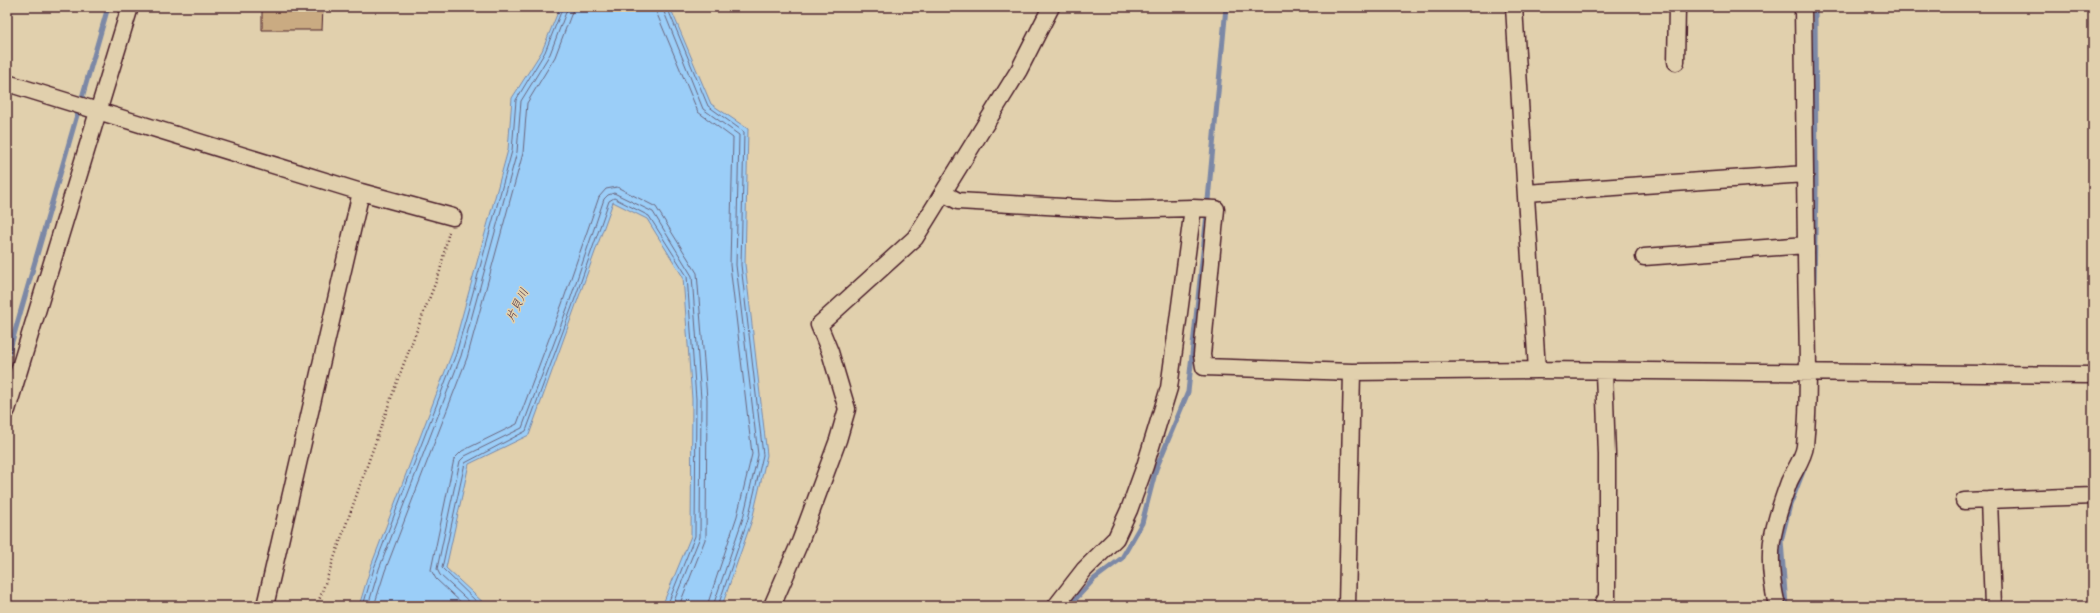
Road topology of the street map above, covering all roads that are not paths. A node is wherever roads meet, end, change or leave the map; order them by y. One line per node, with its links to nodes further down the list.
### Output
1 (130, 7): 8 (street)
2 (1051, 7): 11 (street)
3 (1514, 7): 12 (street)
4 (1677, 7): 6 (street)
5 (1803, 7): 9 (street)
6 (1676, 62)
7 (7, 83): 8 (street)
8 (98, 111): 10 (street); 22 (street)
9 (1805, 174): 12 (street); 15 (street)
10 (361, 192): 14 (street); 26 (street)
11 (943, 193): 13 (street); 27 (street)
12 (1526, 193): 17 (street)
13 (1193, 208): 18 (street); 28 (street)
14 (453, 217)
15 (1806, 245): 16 (street); 20 (street)
16 (1644, 257)
17 (1537, 370): 18 (street); 19 (street)
18 (1352, 372): 29 (street)
19 (1604, 372): 20 (street); 30 (street)
20 (1807, 372): 21 (street); 31 (street)
21 (2093, 375)
22 (7, 410)
23 (2093, 496): 24 (street)
24 (1988, 500): 25 (street); 32 (street)
25 (1964, 501)
26 (265, 606)
27 (772, 606)
28 (1056, 606)
29 (1347, 606)
30 (1602, 606)
31 (1777, 606)
32 (1993, 606)

